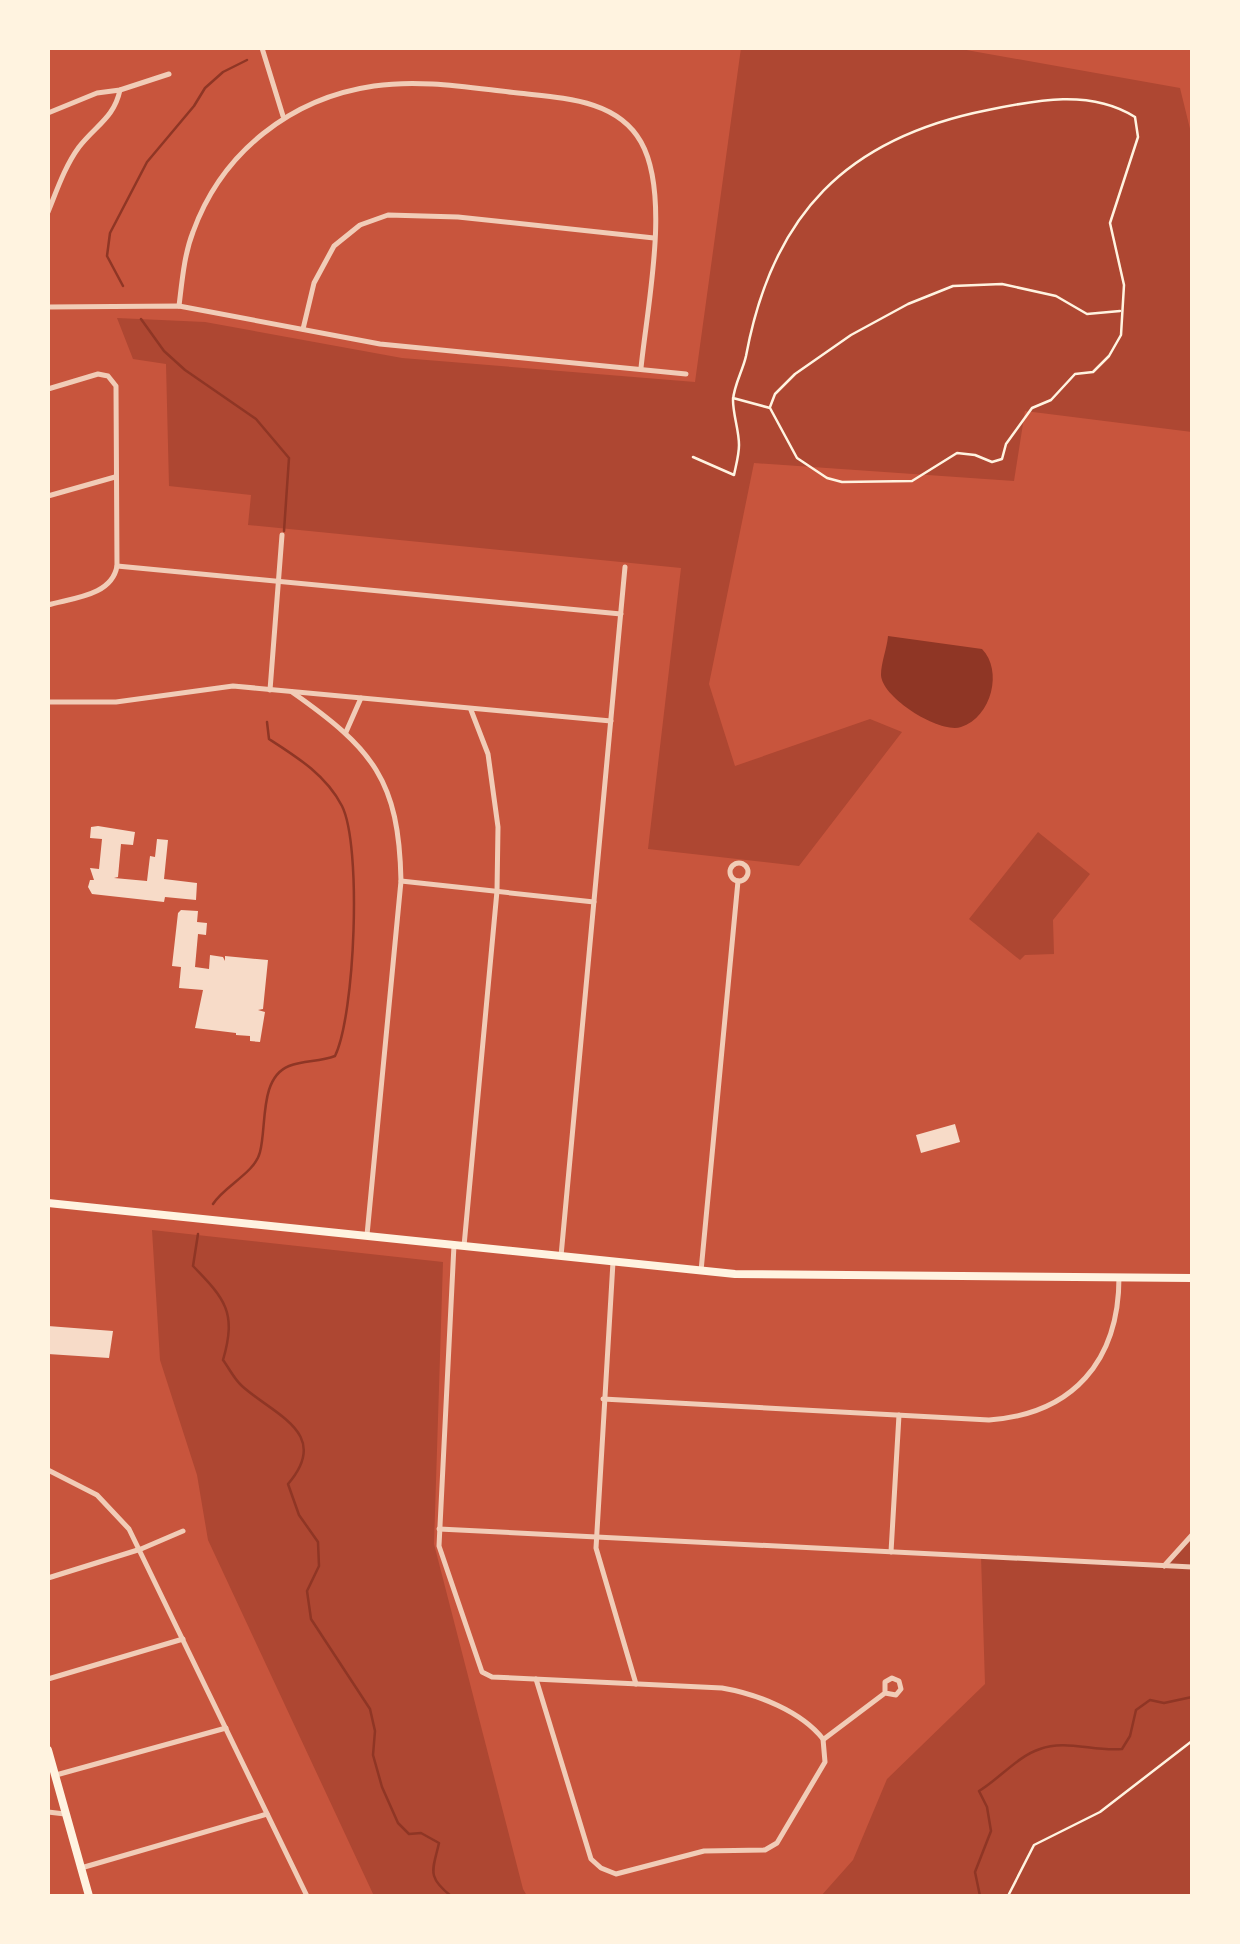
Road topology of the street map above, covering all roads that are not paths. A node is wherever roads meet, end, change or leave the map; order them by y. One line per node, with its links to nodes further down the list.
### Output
1 (262, 48): 5 (street)
2 (169, 74): 3 (street)
3 (120, 90): 4 (street); 6 (street)
4 (48, 113)
5 (284, 116): 7 (street); 9 (street)
6 (48, 212)
7 (654, 238): 10 (street); 11 (street)
8 (48, 306): 9 (street)
9 (179, 306): 10 (street)
10 (303, 329): 11 (street)
11 (641, 368): 12 (street)
12 (686, 374)
13 (48, 388): 14 (street)
14 (115, 477): 15 (street); 17 (street)
15 (48, 496)
16 (282, 536): 19 (street)
17 (117, 566): 19 (street); 20 (street)
18 (626, 567): 21 (street)
19 (278, 581): 21 (street); 22 (street)
20 (48, 605)
21 (621, 614): 27 (street)
22 (270, 690): 23 (street); 25 (street)
23 (292, 692): 24 (street); 28 (street)
24 (361, 697): 26 (street); 28 (street)
25 (48, 702)
26 (470, 710): 27 (street); 31 (street)
27 (611, 721): 32 (street)
28 (346, 732): 29 (street)
29 (401, 881): 31 (street); 34 (street)
30 (738, 881): 39 (street)
31 (497, 891): 32 (street); 36 (street)
32 (594, 902): 37 (street)
33 (48, 1202): 34 (main road)
34 (367, 1236): 35 (main road)
35 (454, 1245): 36 (main road); 45 (street)
36 (464, 1246): 37 (main road)
37 (561, 1256): 38 (main road)
38 (613, 1262): 39 (main road); 42 (street)
39 (701, 1271): 40 (main road)
40 (1119, 1277): 41 (main road); 43 (street)
41 (1192, 1278)
42 (603, 1399): 43 (street); 48 (street)
43 (898, 1416): 50 (street)
44 (48, 1470): 49 (street)
45 (439, 1529): 48 (street); 56 (street)
46 (183, 1530): 49 (street)
47 (1192, 1535): 51 (street)
48 (598, 1537): 50 (street); 57 (street)
49 (140, 1549): 53 (street); 54 (street)
50 (891, 1552): 51 (street)
51 (1164, 1566): 52 (street)
52 (1192, 1567)
53 (48, 1578)
54 (183, 1639): 55 (street); 59 (street)
55 (48, 1678)
56 (536, 1679): 57 (street); 60 (street)
57 (636, 1684): 60 (street)
58 (886, 1692): 60 (street)
59 (226, 1728): 62 (street); 65 (street)
60 (823, 1740)
61 (48, 1750): 62 (main road)
62 (54, 1776): 64 (main road)
63 (48, 1812): 64 (street)
64 (65, 1814): 66 (main road)
65 (267, 1814): 66 (street); 68 (street)
66 (81, 1868): 67 (main road)
67 (89, 1896)
68 (307, 1896)

